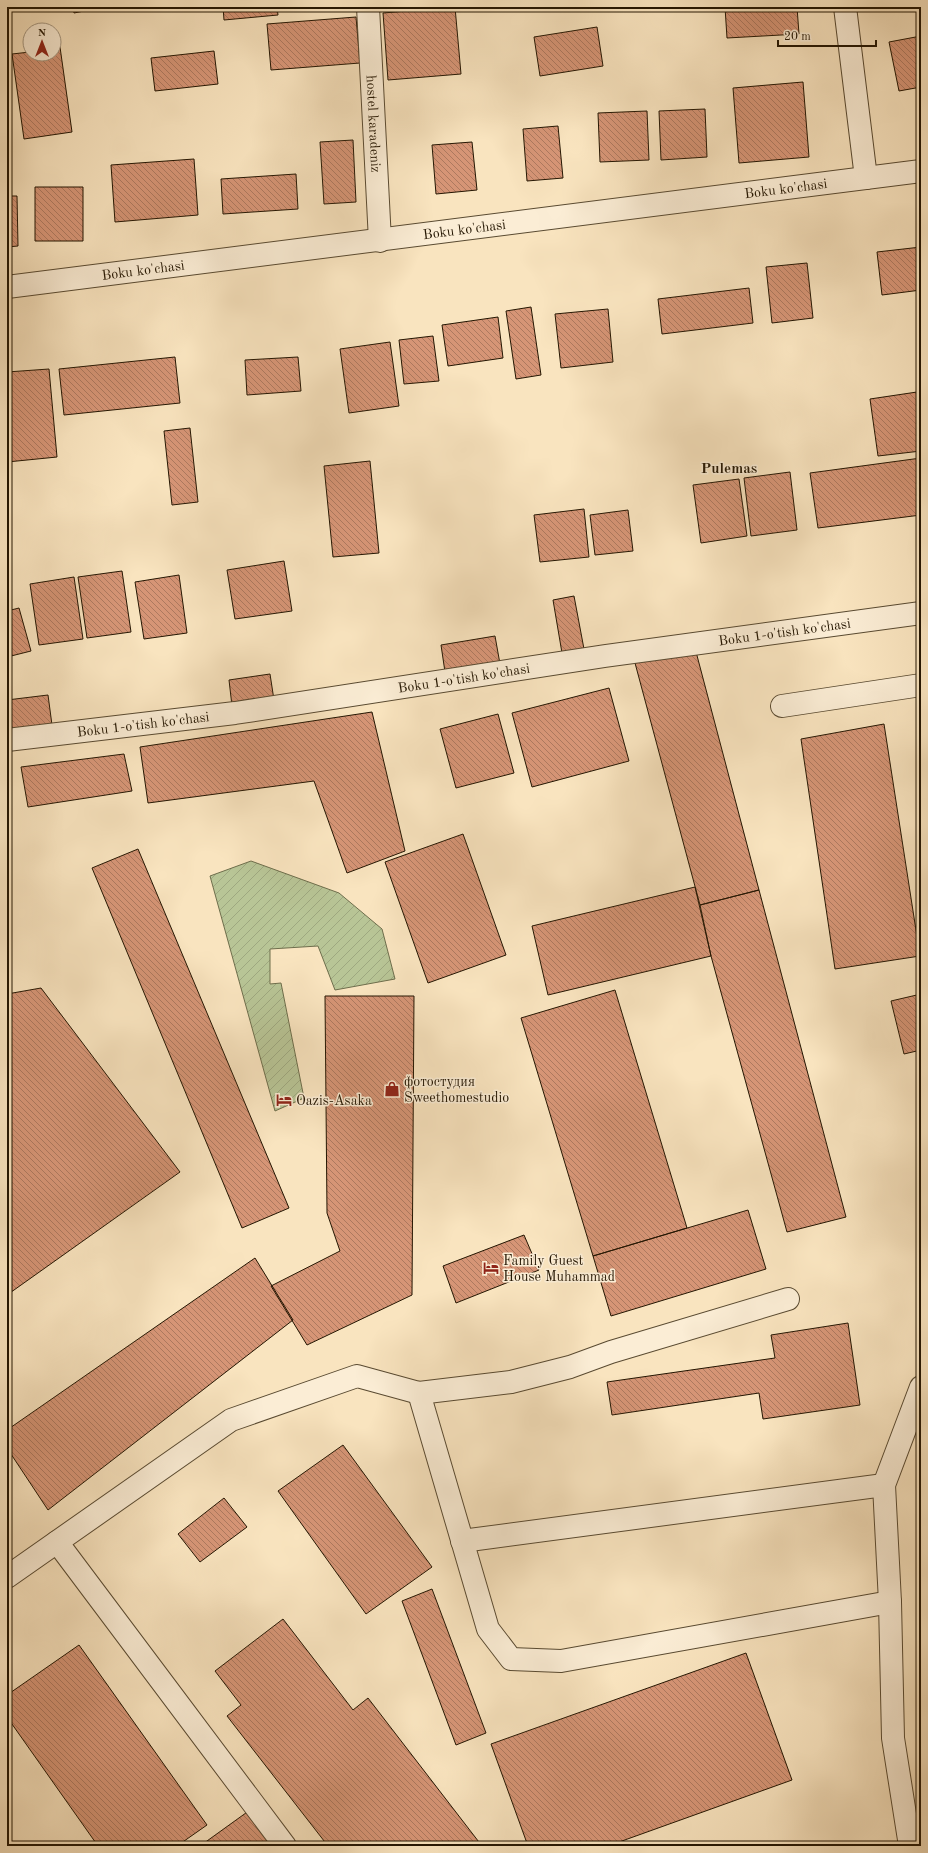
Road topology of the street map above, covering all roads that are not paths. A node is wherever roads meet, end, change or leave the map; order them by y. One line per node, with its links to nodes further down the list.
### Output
1 (368, 7): 5 (street, hostel karadeniz)
2 (845, 7): 4 (street)
3 (921, 171): 4 (street, Boku ko'chasi)
4 (866, 178): 5 (street, Boku ko'chasi)
5 (380, 241): 6 (street, Boku ko'chasi)
6 (7, 287)
7 (921, 613): 10 (street, Boku 1-o'tish ko'chasi)
8 (921, 685): 9 (street)
9 (782, 706)
10 (7, 740)
11 (788, 1298): 13 (street)
12 (921, 1387): 14 (street)
13 (418, 1393): 15 (street); 16 (street)
14 (884, 1485): 15 (street); 18 (street)
15 (462, 1541): 18 (street)
16 (57, 1542): 17 (street); 19 (street)
17 (7, 1576)
18 (890, 1602): 20 (street)
19 (285, 1846)
20 (910, 1846)

